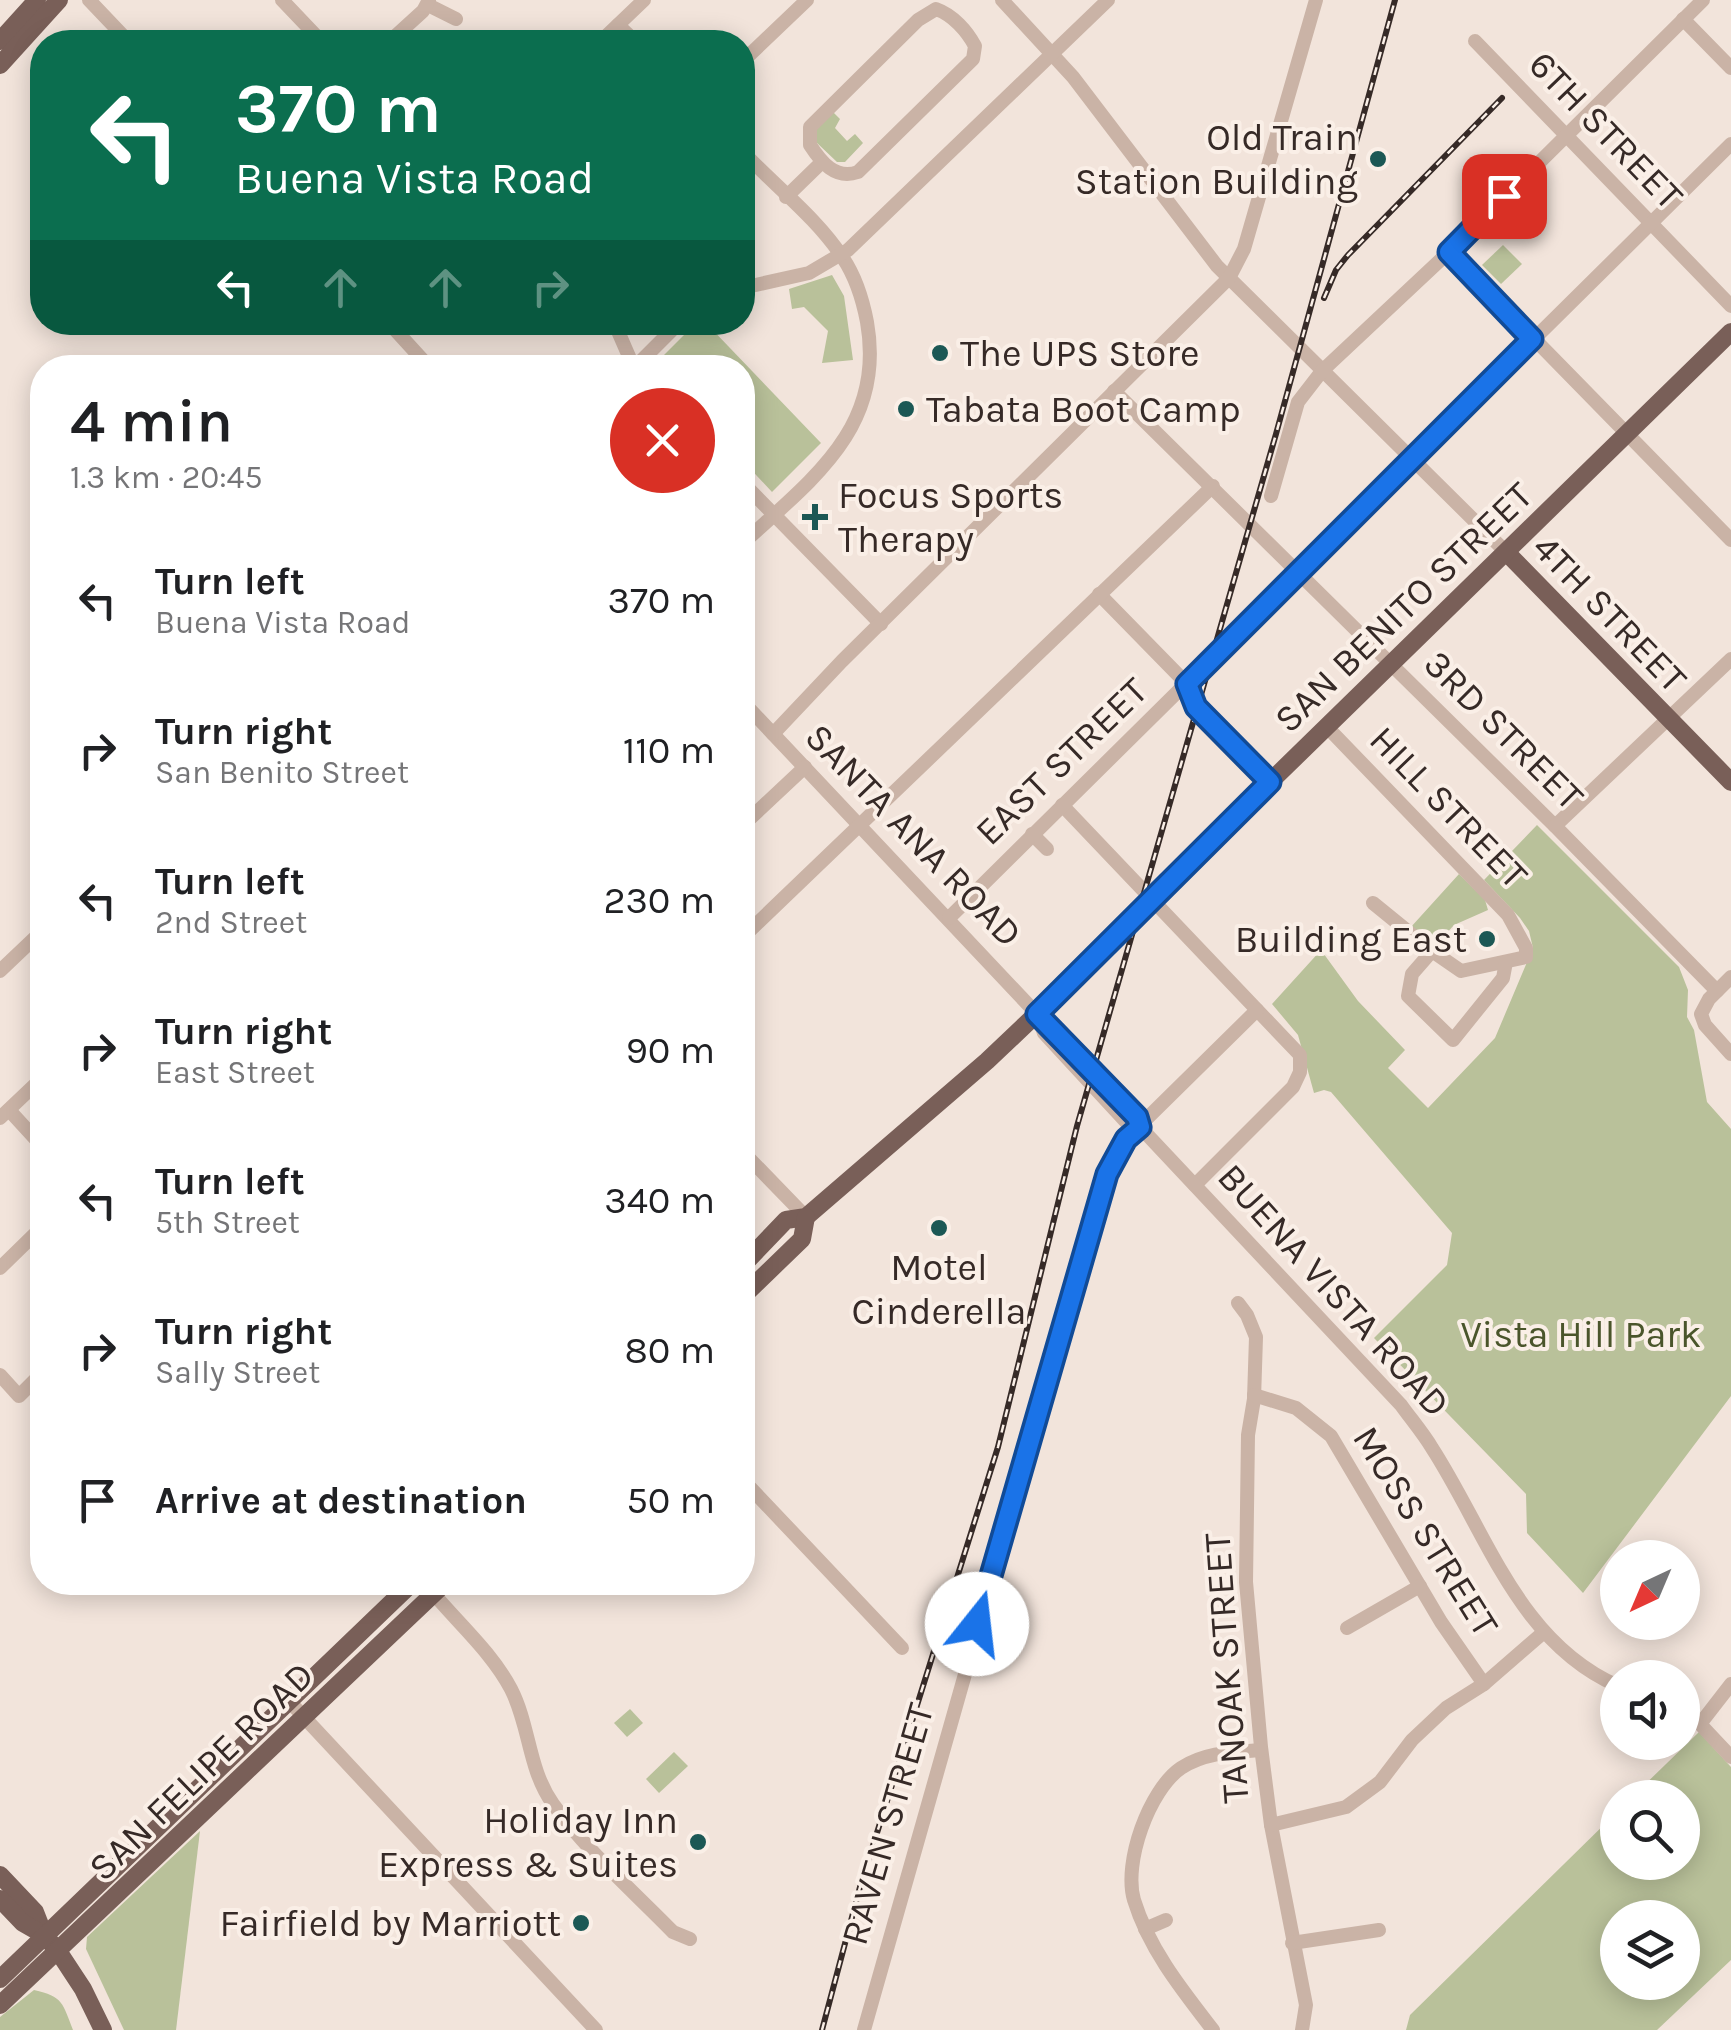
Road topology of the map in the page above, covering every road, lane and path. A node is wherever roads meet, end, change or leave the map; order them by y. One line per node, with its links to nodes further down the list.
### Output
1 (38, 0): 22 (main road)
2 (59, 0): 15 (main road)
3 (90, 0): 16 (street)
4 (282, 0): 17 (street)
5 (644, 0): 14 (street)
6 (807, 0): 24 (street)
7 (1002, 0): 25 (street, 4TH STREET)
8 (1108, 0): 25 (street)
9 (1316, 0): 36 (street)
10 (1703, 0): 13 (street)
11 (428, 2): 12 (street); 18 (street)
12 (456, 18)
13 (1683, 19): 27 (street); 28 (street)
14 (618, 24): 19 (street); 20 (street)
15 (32, 30)
16 (118, 30)
17 (311, 30)
18 (401, 30)
19 (612, 30)
20 (624, 30)
21 (30, 32): 26 (main road)
22 (0, 41)
23 (1475, 41): 28 (street, 6TH STREET)
24 (755, 50)
25 (1054, 54): 35 (street); 36 (street, 4TH STREET)
26 (0, 65)
27 (1731, 68)
28 (1566, 136): 33 (street, 6TH STREET); 34 (street)
29 (1731, 144): 33 (street, EAST STREET)
30 (822, 162): 30 (street); 32 (street)
31 (755, 165): 32 (street)
32 (786, 197): 35 (street)
33 (1650, 223): 38 (street, 6TH STREET); 42 (street, EAST STREET)
34 (1449, 252): 42 (street); 45 (street)
35 (840, 255): 37 (street); 52 (street)
36 (1229, 278): 45 (street, 4TH STREET); 46 (street)
37 (755, 285)
38 (1731, 306)
39 (1731, 332): 47 (main road, SAN BENITO STREET)
40 (401, 335): 43 (street)
41 (667, 335): 44 (street)
42 (1532, 339): 47 (street); 48 (street, EAST STREET)
43 (418, 355)
44 (647, 355)
45 (1322, 371): 48 (street, 4TH STREET); 51 (street)
46 (1114, 391): 49 (street, 3RD STREET); 58 (street)
47 (1625, 435): 54 (street); 55 (main road, SAN BENITO STREET)
48 (1412, 461): 55 (street, 4TH STREET); 56 (street, EAST STREET)
49 (1213, 486): 56 (street, 3RD STREET); 57 (street)
50 (755, 495): 52 (street)
51 (1271, 496)
52 (774, 514): 53 (street); 58 (street)
53 (755, 532)
54 (1731, 540)
55 (1507, 553): 60 (main road, SAN BENITO STREET); 63 (main road, 4TH STREET)
56 (1298, 572): 60 (street, 3RD STREET); 61 (street, EAST STREET)
57 (1099, 594): 61 (street); 74 (street)
58 (881, 624): 62 (street)
59 (1731, 659): 63 (street)
60 (1391, 664): 66 (main road, SAN BENITO STREET); 73 (street, 3RD STREET)
61 (1187, 684): 69 (street); 71 (street, EAST STREET)
62 (798, 708): 64 (street); 67 (street)
63 (1667, 718): 70 (main road, 4TH STREET); 73 (street)
64 (755, 719)
65 (755, 722): 67 (street, SANTA ANA ROAD)
66 (1328, 727): 69 (main road, SAN BENITO STREET); 83 (street, HILL STREET)
67 (774, 734): 68 (street, SANTA ANA ROAD)
68 (805, 767): 72 (street); 74 (street, SANTA ANA ROAD)
69 (1270, 782): 77 (main road, SAN BENITO STREET)
70 (1731, 782)
71 (1062, 805): 75 (street, EAST STREET); 77 (street)
72 (755, 814)
73 (1555, 826): 86 (street, 3RD STREET)
74 (860, 827): 79 (street, SANTA ANA ROAD); 80 (street)
75 (1032, 834): 76 (street); 79 (street, EAST STREET)
76 (1048, 849)
77 (1153, 900): 87 (street); 88 (main road, SAN BENITO STREET)
78 (1373, 904): 82 (street)
79 (949, 918): 88 (street, SANTA ANA ROAD)
80 (755, 926)
81 (30, 942): 84 (street)
82 (1432, 951): 83 (street); 83 (street)
83 (1506, 962)
84 (0, 971)
85 (1731, 978): 86 (street)
86 (1717, 991): 89 (street)
87 (1257, 1010): 92 (street, RAVEN STREET); 95 (street)
88 (1037, 1014): 92 (street, BUENA VISTA ROAD); 96 (main road)
89 (1731, 1054)
90 (30, 1089): 91 (street)
91 (4, 1114): 93 (street)
92 (1140, 1127): 95 (street, BUENA VISTA ROAD); 135 (street, RAVEN STREET)
93 (30, 1136)
94 (755, 1165): 96 (street)
95 (1195, 1185): 111 (street, BUENA VISTA ROAD)
96 (806, 1217): 98 (main road); 100 (main road)
97 (30, 1239): 99 (street)
98 (755, 1252)
99 (0, 1268)
100 (755, 1284)
101 (1238, 1303): 104 (street, TANOAK STREET)
102 (0, 1376): 103 (street)
103 (30, 1385)
104 (1254, 1396): 106 (street, MOSS STREET); 119 (street, TANOAK STREET)
105 (755, 1493): 112 (street)
106 (1420, 1586): 110 (street); 114 (street, MOSS STREET)
107 (399, 1595): 116 (main road, SAN FELIPE ROAD)
108 (426, 1595): 117 (main road, SAN FELIPE ROAD)
109 (440, 1595): 128 (street)
110 (1347, 1628)
111 (1544, 1632): 113 (street, BUENA VISTA ROAD); 114 (street)
112 (902, 1648)
113 (1600, 1676)
114 (1484, 1684): 121 (street)
115 (1731, 1684): 118 (street)
116 (289, 1701): 117 (street); 127 (main road, SAN FELIPE ROAD)
117 (304, 1717): 130 (main road, SAN FELIPE ROAD); 134 (street)
118 (1700, 1724): 120 (street)
119 (1262, 1750): 121 (street, TANOAK STREET); 125 (street)
120 (1731, 1756)
121 (1272, 1824): 129 (street, TANOAK STREET)
122 (0, 1875): 127 (main road)
123 (0, 1898): 127 (main road)
124 (1166, 1920): 125 (street)
125 (1145, 1929): 136 (street)
126 (1379, 1930): 129 (street)
127 (44, 1935): 130 (main road); 131 (main road, SAN FELIPE ROAD)
128 (690, 1939)
129 (1292, 1943): 137 (street, TANOAK STREET)
130 (58, 1951): 132 (main road, SAN FELIPE ROAD); 133 (main road)
131 (0, 1979)
132 (0, 2005)
133 (102, 2030)
134 (596, 2030)
135 (864, 2030)
136 (1213, 2030)
137 (1302, 2030)

